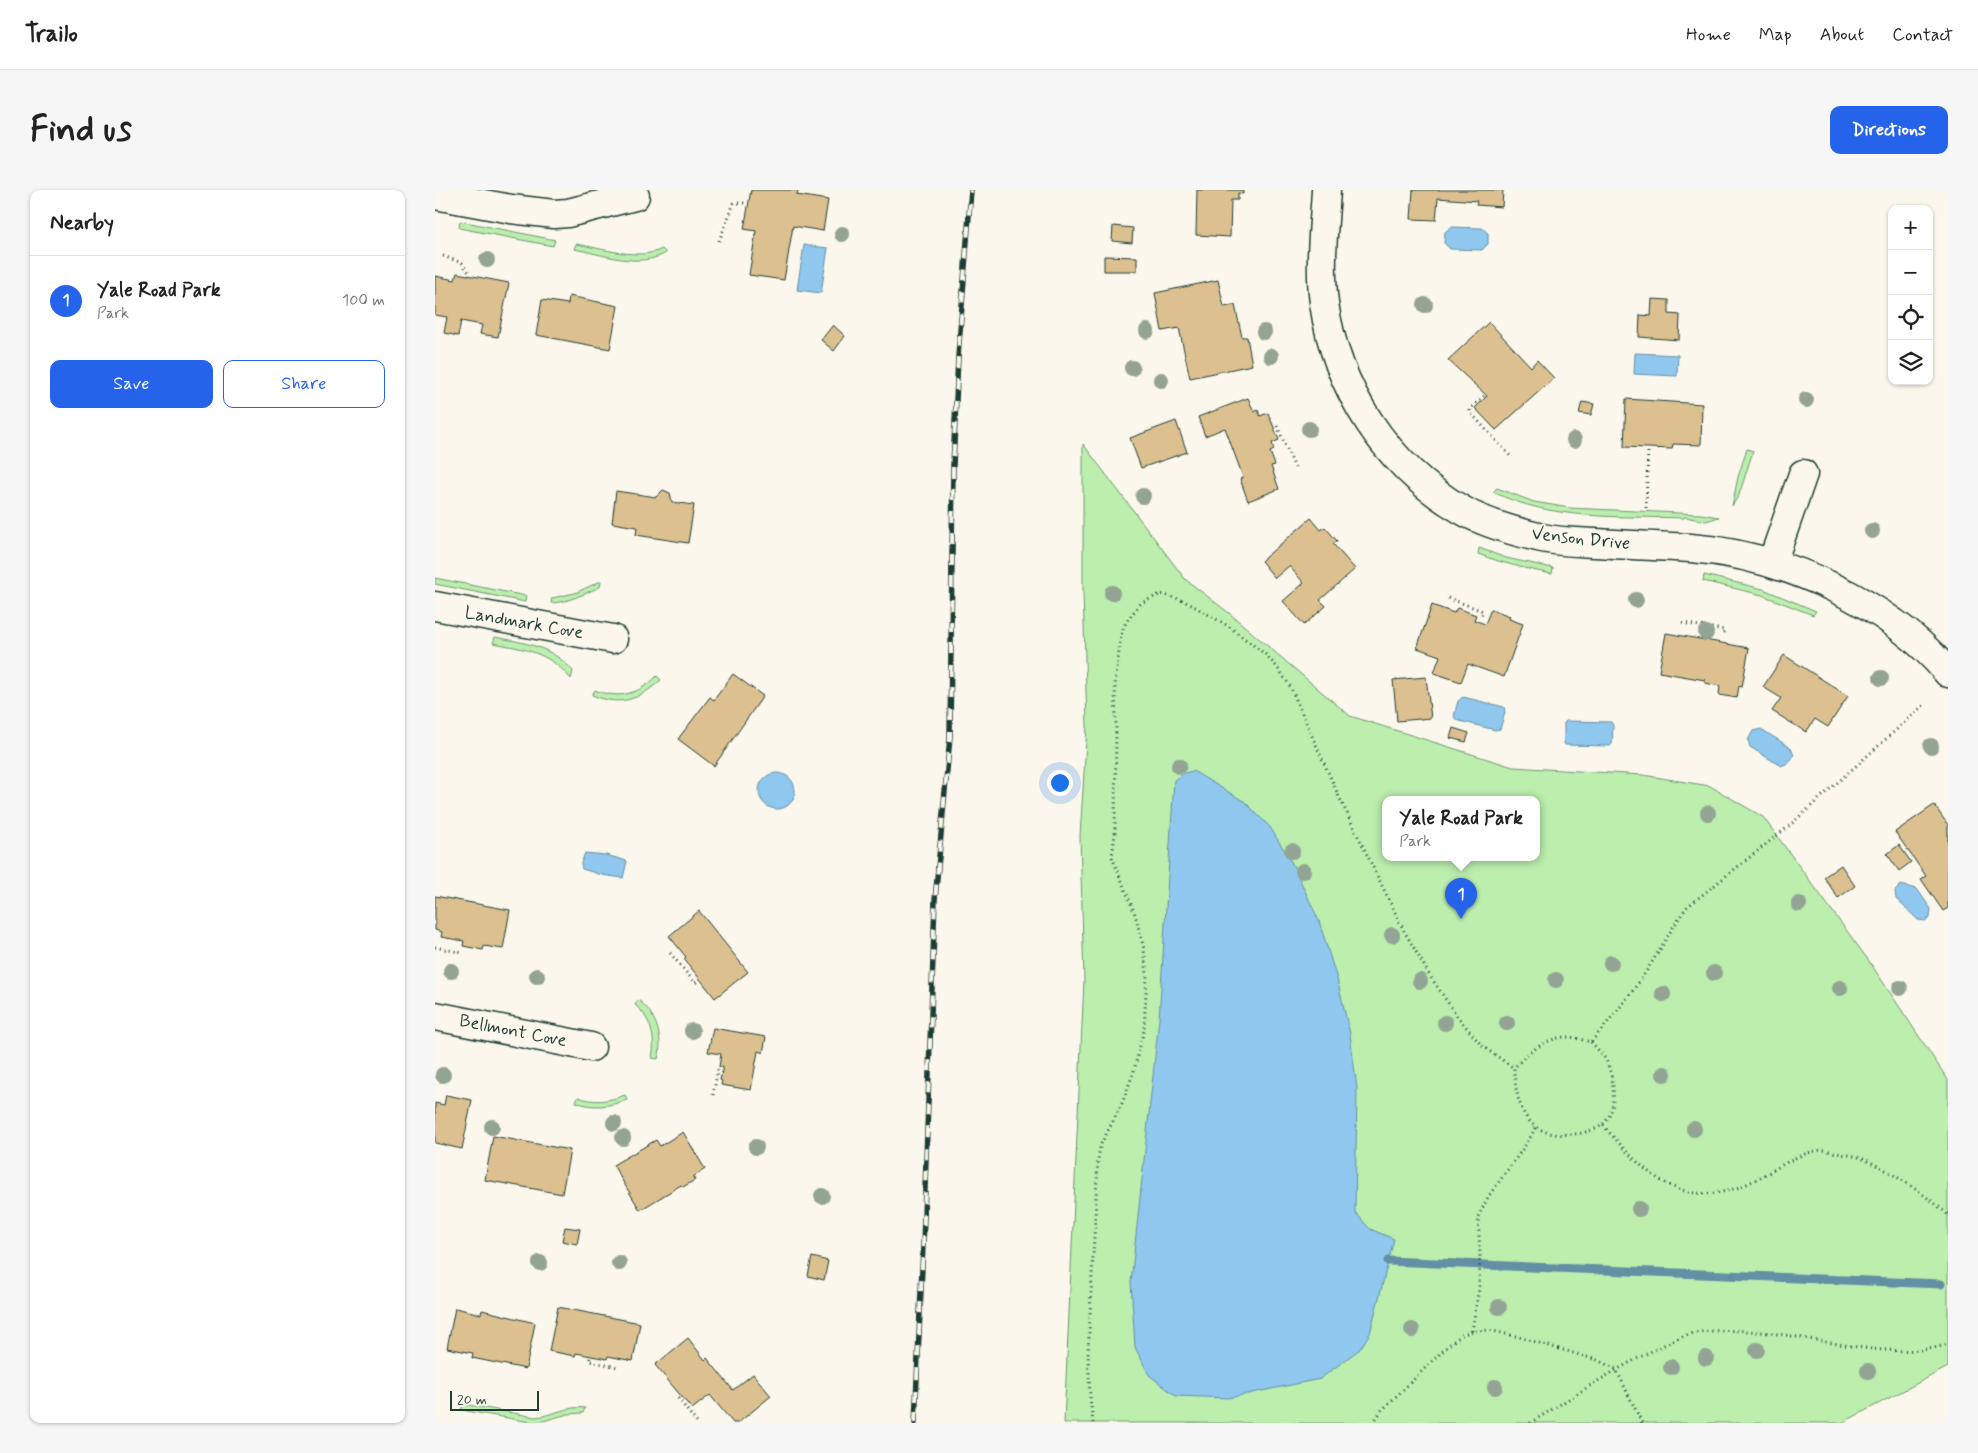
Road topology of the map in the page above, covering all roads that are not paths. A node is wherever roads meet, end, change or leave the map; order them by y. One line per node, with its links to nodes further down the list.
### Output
1 (1327, 190): 5 (street, Venson Drive)
2 (435, 195): 3 (street)
3 (635, 196)
4 (1803, 474): 5 (street)
5 (1772, 563): 8 (street, Venson Drive)
6 (435, 606): 7 (street, Landmark Cove)
7 (613, 639)
8 (1948, 674)
9 (435, 1016): 10 (street, Bellmont Cove)
10 (591, 1047)

